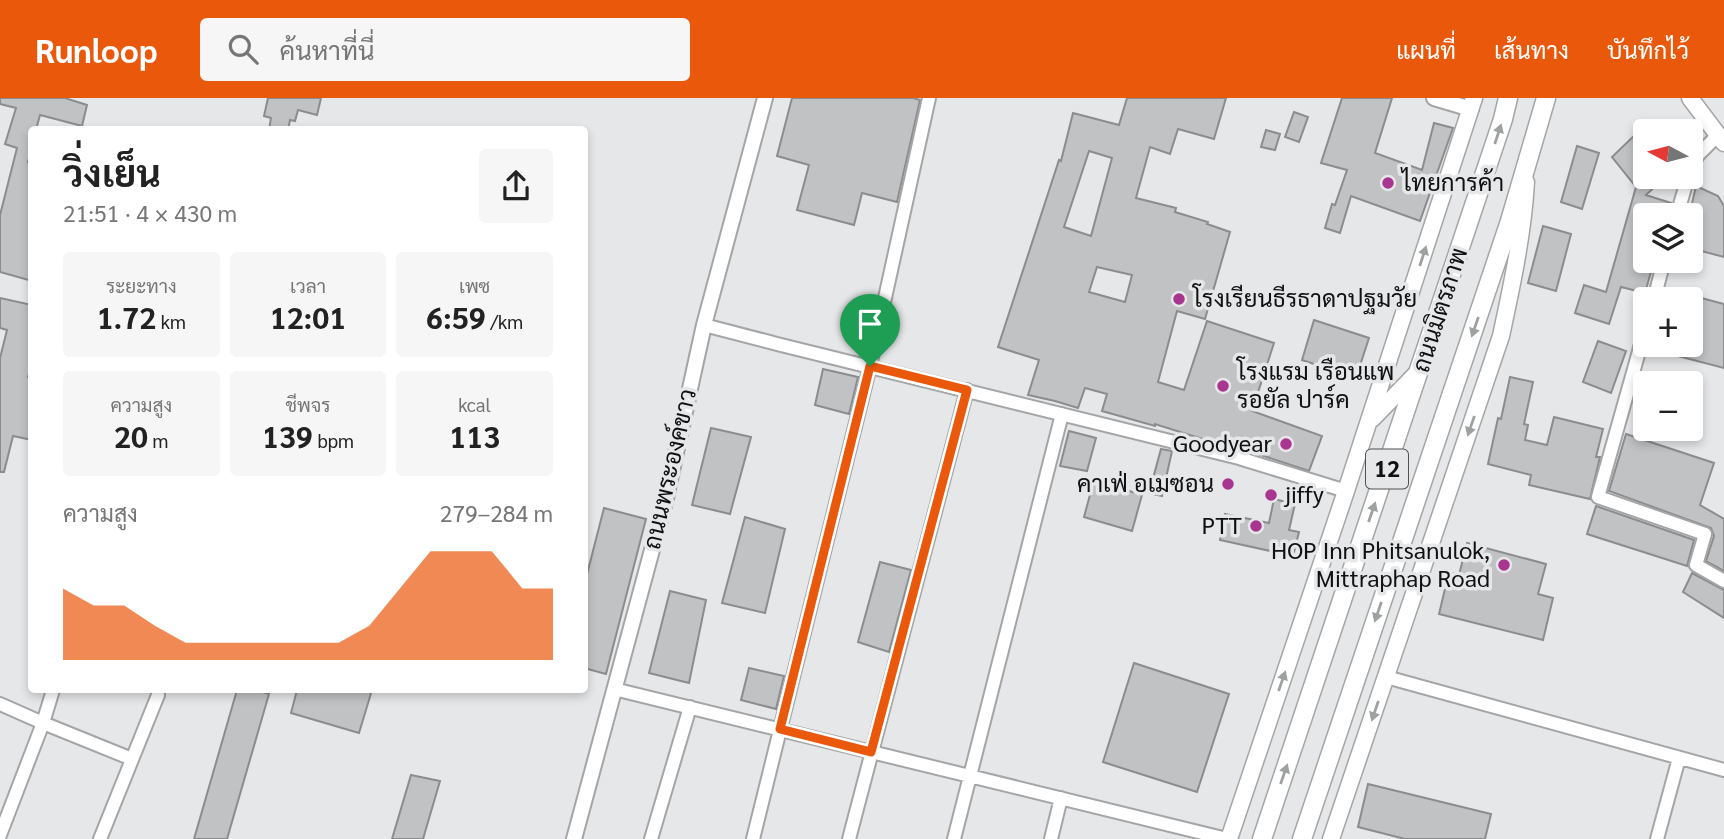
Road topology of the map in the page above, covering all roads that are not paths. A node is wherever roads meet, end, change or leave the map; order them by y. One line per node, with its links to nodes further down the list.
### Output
1 (765, 98): 11 (street, ถนนพระองค์ขาว)
2 (929, 98): 13 (street)
3 (1434, 98): 7 (street)
4 (1508, 98): 14 (main road, ถนนมิตรภาพ / 12, one-way to 4)
5 (1546, 98): 10 (main road, ถนนมิตรภาพ / 12)
6 (1690, 98): 8 (main road)
7 (1473, 104): 17 (main road, one-way to 7)
8 (1721, 139): 9 (street)
9 (1703, 152)
10 (1526, 169): 20 (main road, one-way to 20); 44 (main road, ถนนมิตรภาพ / 12, one-way to 44)
11 (704, 325): 13 (street); 21 (street, ถนนพระองค์ขาว)
12 (1637, 357): 19 (street)
13 (870, 366): 15 (street); 27 (street)
14 (1420, 371): 17 (main road); 43 (main road, ถนนมิตรภาพ / 12, one-way to 14)
15 (967, 390): 16 (street); 28 (street)
16 (1062, 414): 18 (street); 32 (street)
17 (1368, 423): 18 (main road)
18 (1346, 491): 42 (main road, one-way to 18)
19 (1724, 581)
20 (1386, 677): 29 (street); 45 (main road, one-way to 45)
21 (614, 689): 25 (street); 36 (street, ถนนพระองค์ขาว)
22 (52, 693): 26 (street)
23 (158, 695): 30 (street)
24 (0, 704): 26 (street)
25 (690, 707): 27 (street); 37 (street)
26 (43, 723): 30 (street); 34 (street)
27 (780, 729): 28 (street); 38 (street)
28 (871, 752): 32 (street); 39 (street)
29 (1679, 758): 31 (street); 46 (street)
30 (132, 759): 35 (street)
31 (1724, 770)
32 (970, 776): 33 (street); 40 (street)
33 (1061, 799): 41 (street); 42 (street)
34 (0, 835)
35 (100, 839)
36 (573, 839)
37 (651, 839)
38 (753, 839)
39 (849, 839)
40 (954, 839)
41 (1051, 839)
42 (1228, 839)
43 (1262, 839)
44 (1302, 839)
45 (1331, 839)
46 (1657, 839)

